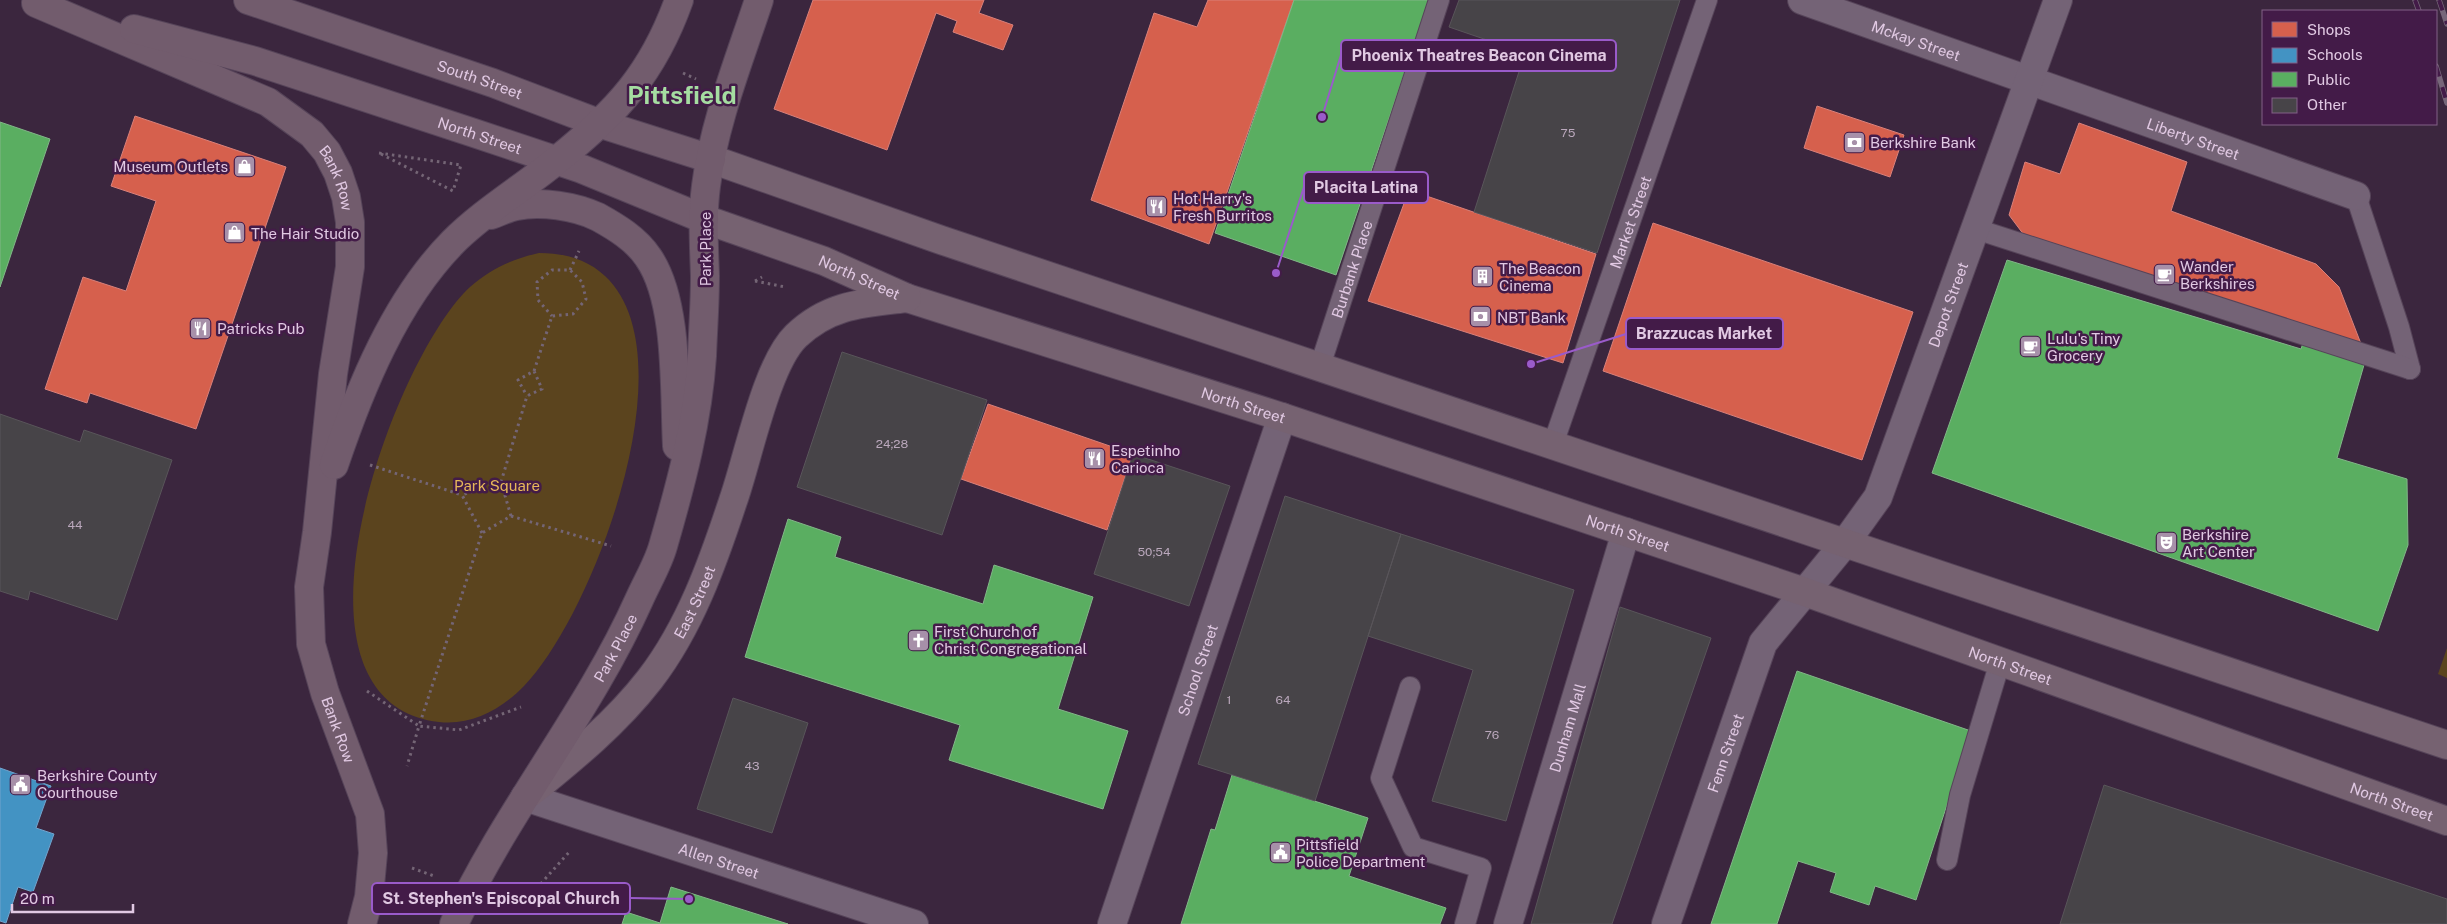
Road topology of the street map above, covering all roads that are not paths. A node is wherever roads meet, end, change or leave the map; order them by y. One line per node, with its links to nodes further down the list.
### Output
1 (248, 0): 10 (highway, South Street)
2 (679, 0): 10 (highway, Bank Row)
3 (759, 0): 11 (highway, Park Place)
4 (1439, 0): 19 (lane, Burbank Place)
5 (1707, 0): 21 (lane, Market Street)
6 (1802, 0): 9 (street, Mckay Street)
7 (2058, 0): 9 (street, Depot Street)
8 (31, 1): 12 (highway, North Street); 23 (highway, Bank Row)
9 (2030, 82): 13 (street, Liberty Street); 16 (street, Depot Street)
10 (601, 124): 11 (highway, South Street); 12 (highway, Bank Row)
11 (711, 159): 15 (highway, Park Place); 19 (main road)
12 (557, 160): 14 (highway, Bank Row); 15 (highway, North Street)
13 (2356, 196): 16 (lane)
14 (480, 218): 17 (highway, Bank Row); 23 (highway, Bank Row)
15 (704, 219): 18 (main road, North Street); 22 (highway, Park Place)
16 (1976, 229): 25 (street, Depot Street)
17 (647, 255): 22 (highway, Park Place)
18 (907, 298): 20 (main road, North Street); 30 (main road, East Street)
19 (1320, 366): 21 (main road)
20 (1282, 417): 24 (main road, North Street); 36 (street, School Street)
21 (1553, 444): 25 (main road)
22 (680, 488): 30 (highway, Park Place)
23 (317, 532): 33 (highway, Bank Row)
24 (1626, 532): 26 (main road, North Street); 38 (street, Dunham Mall)
25 (1845, 543): 26 (street, Depot Street); 29 (main road)
26 (1805, 592): 27 (main road, North Street); 39 (street, Fenn Street)
27 (2000, 662): 31 (main road, North Street); 32 (lane)
28 (1410, 687): 37 (lane)
29 (2447, 745)
30 (525, 797): 34 (highway, East Street); 35 (street, Allen Street)
31 (2447, 821)
32 (1947, 860)
33 (362, 924)
34 (454, 924)
35 (914, 924)
36 (1112, 924)
37 (1465, 924)
38 (1508, 924)
39 (1666, 924)

